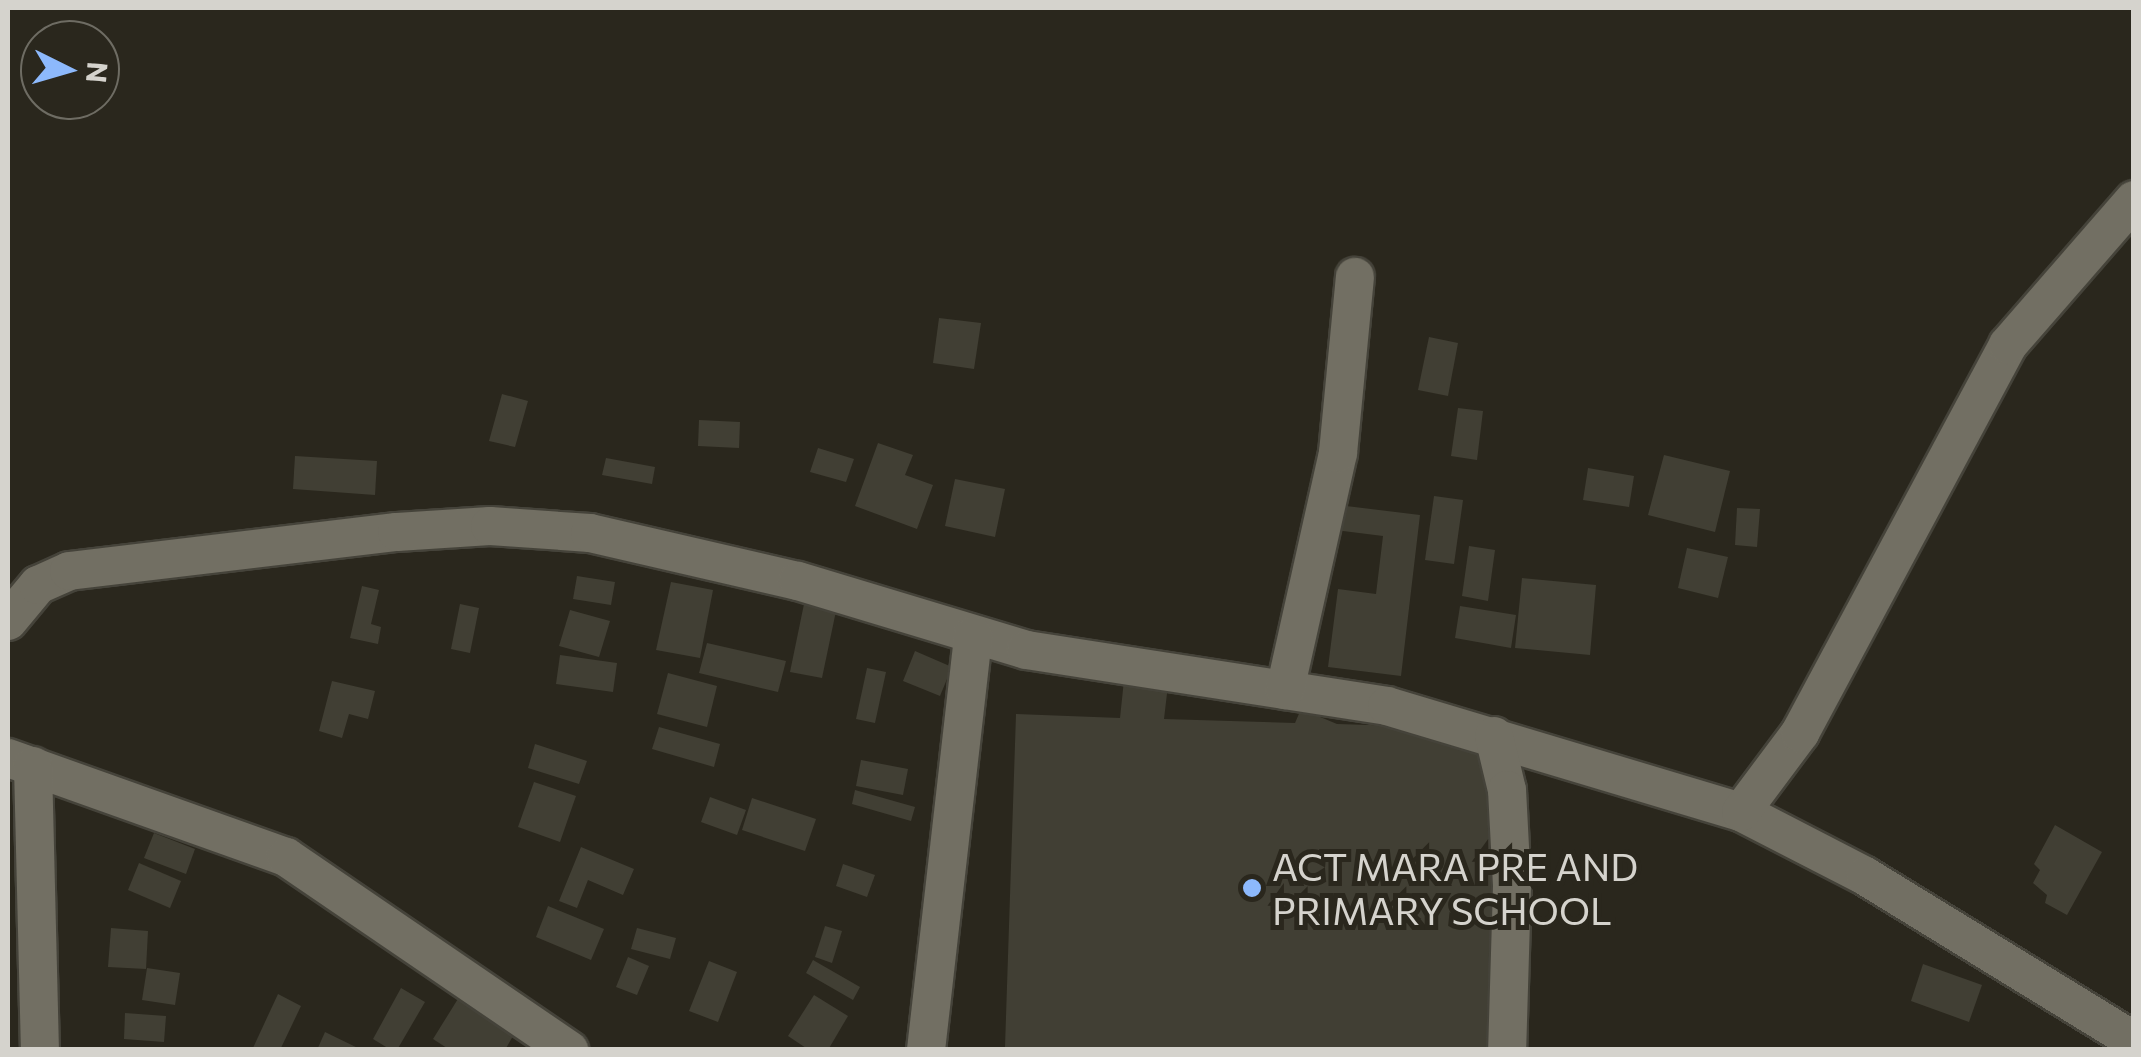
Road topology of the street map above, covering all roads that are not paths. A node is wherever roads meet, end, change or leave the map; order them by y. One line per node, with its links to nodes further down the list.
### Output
1 (2134, 200): 8 (street)
2 (1356, 277): 5 (street)
3 (8, 620): 4 (street)
4 (973, 636): 5 (street); 12 (street)
5 (1285, 690): 6 (street)
6 (1494, 736): 8 (street); 13 (street)
7 (20, 762): 10 (street); 11 (street)
8 (1741, 812): 9 (street)
9 (2134, 1041)
10 (40, 1050)
11 (569, 1050)
12 (926, 1050)
13 (1507, 1050)

